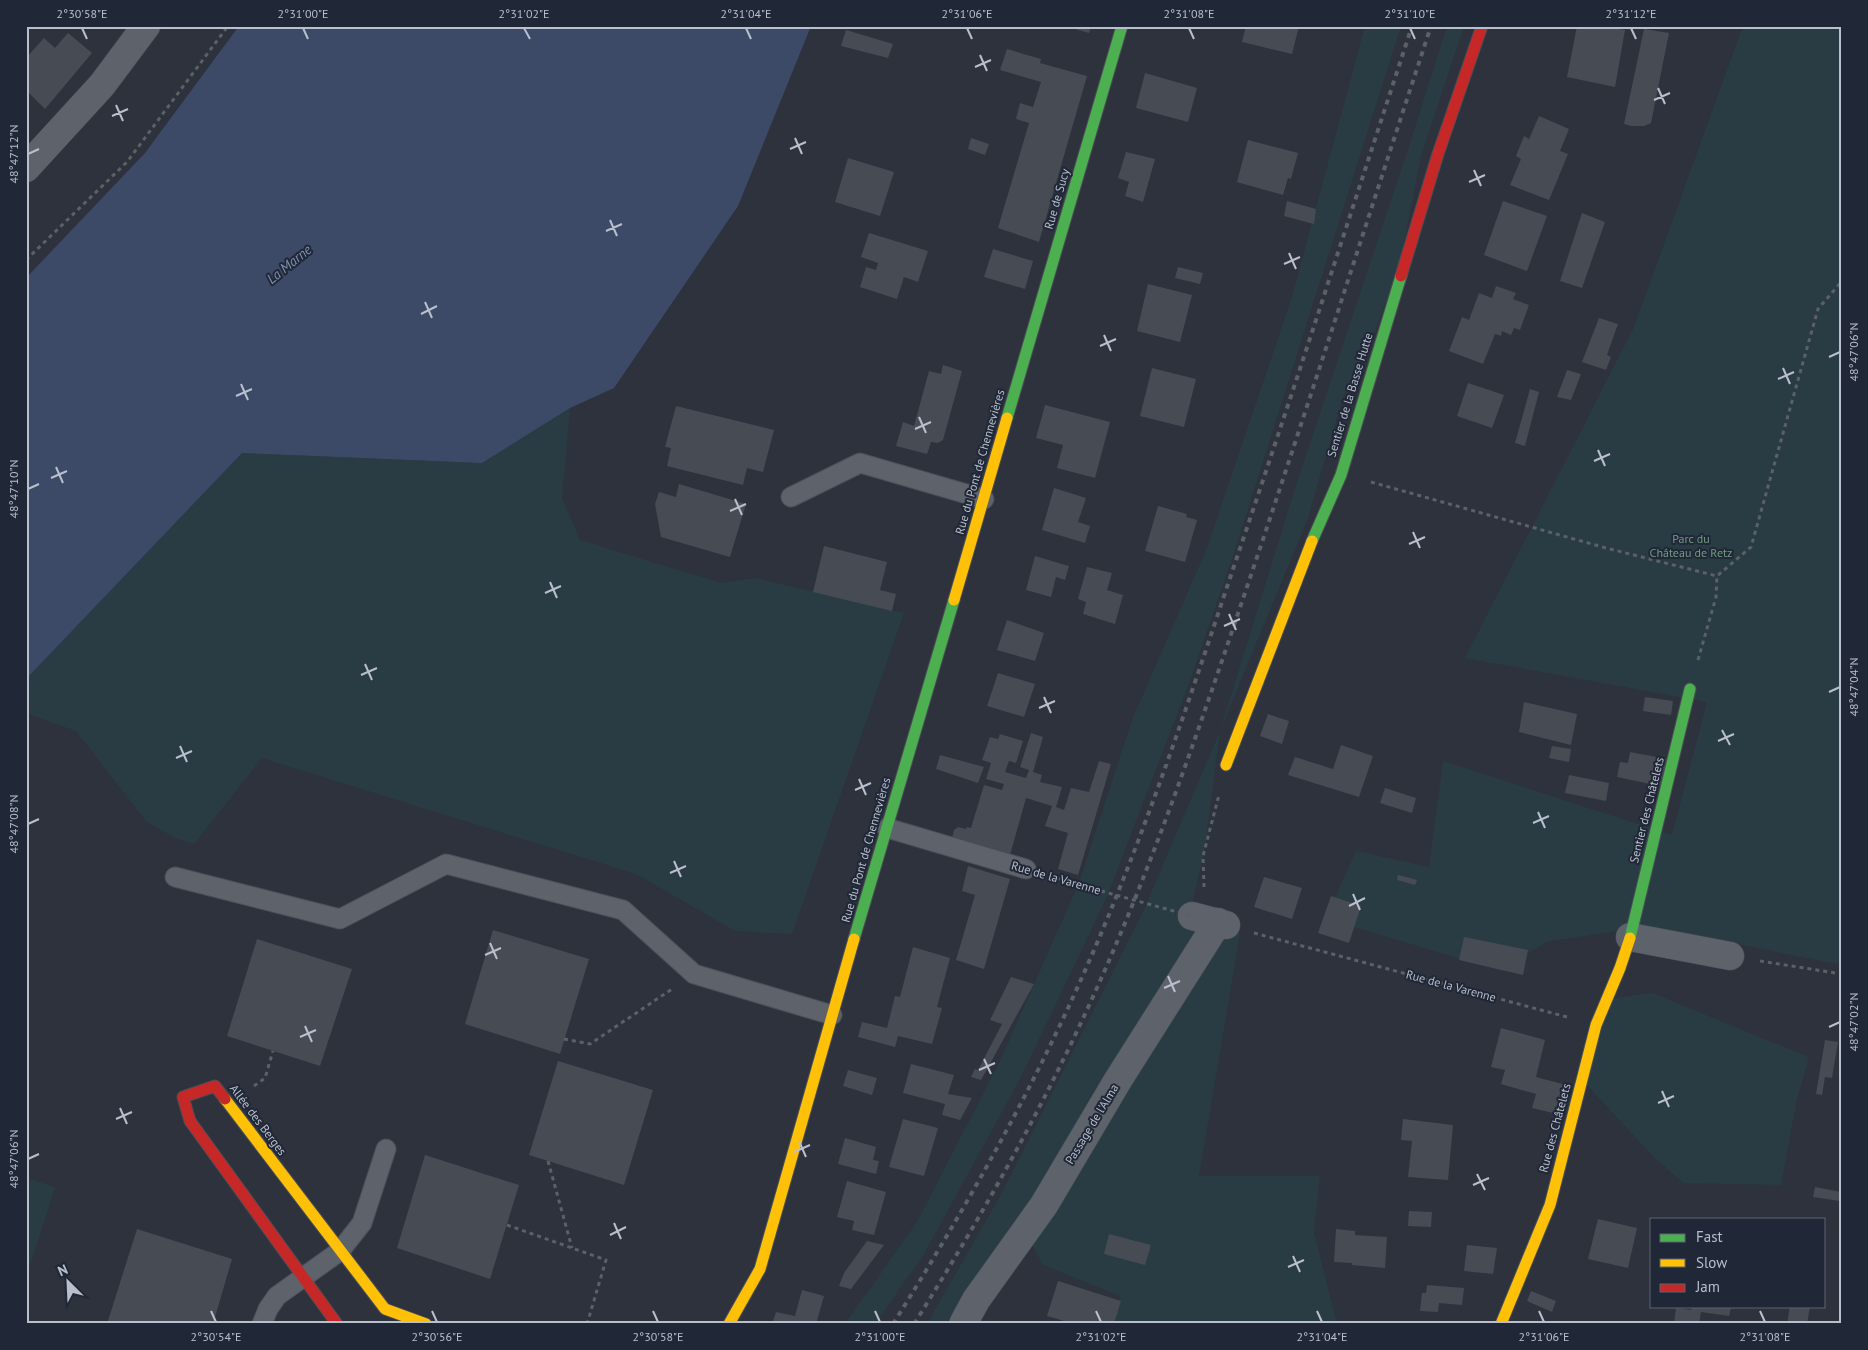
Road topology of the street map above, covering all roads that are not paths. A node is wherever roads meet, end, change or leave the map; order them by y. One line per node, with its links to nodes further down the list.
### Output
1 (146, 26): 4 (street)
2 (1122, 26): 5 (street, Rue de Sucy)
3 (1482, 26): 9 (street, Sentier de la Basse Hutte)
4 (26, 168)
5 (1019, 380): 7 (street, Rue du Pont de Chennevières)
6 (791, 497): 7 (lane)
7 (984, 499): 10 (street, Rue du Pont de Chennevières)
8 (1690, 689): 14 (street, Sentier des Châtelets)
9 (1226, 766)
10 (887, 828): 11 (lane, Rue de la Varenne); 16 (street, Rue du Pont de Chennevières)
11 (1026, 869)
12 (175, 877): 16 (lane)
13 (1206, 914): 24 (street, Passage de l'Alma)
14 (1630, 936): 15 (street); 25 (street, Rue des Châtelets)
15 (1730, 956)
16 (832, 1015): 23 (street, Rue du Pont de Chennevières)
17 (386, 1149): 18 (lane)
18 (340, 1251): 19 (lane); 19 (street, Allée des Berges); 22 (street, Allée des Berges)
19 (304, 1278): 20 (lane); 21 (street, Allée des Berges)
20 (262, 1324)
21 (338, 1324)
22 (426, 1324)
23 (729, 1324)
24 (963, 1324)
25 (1501, 1324)

